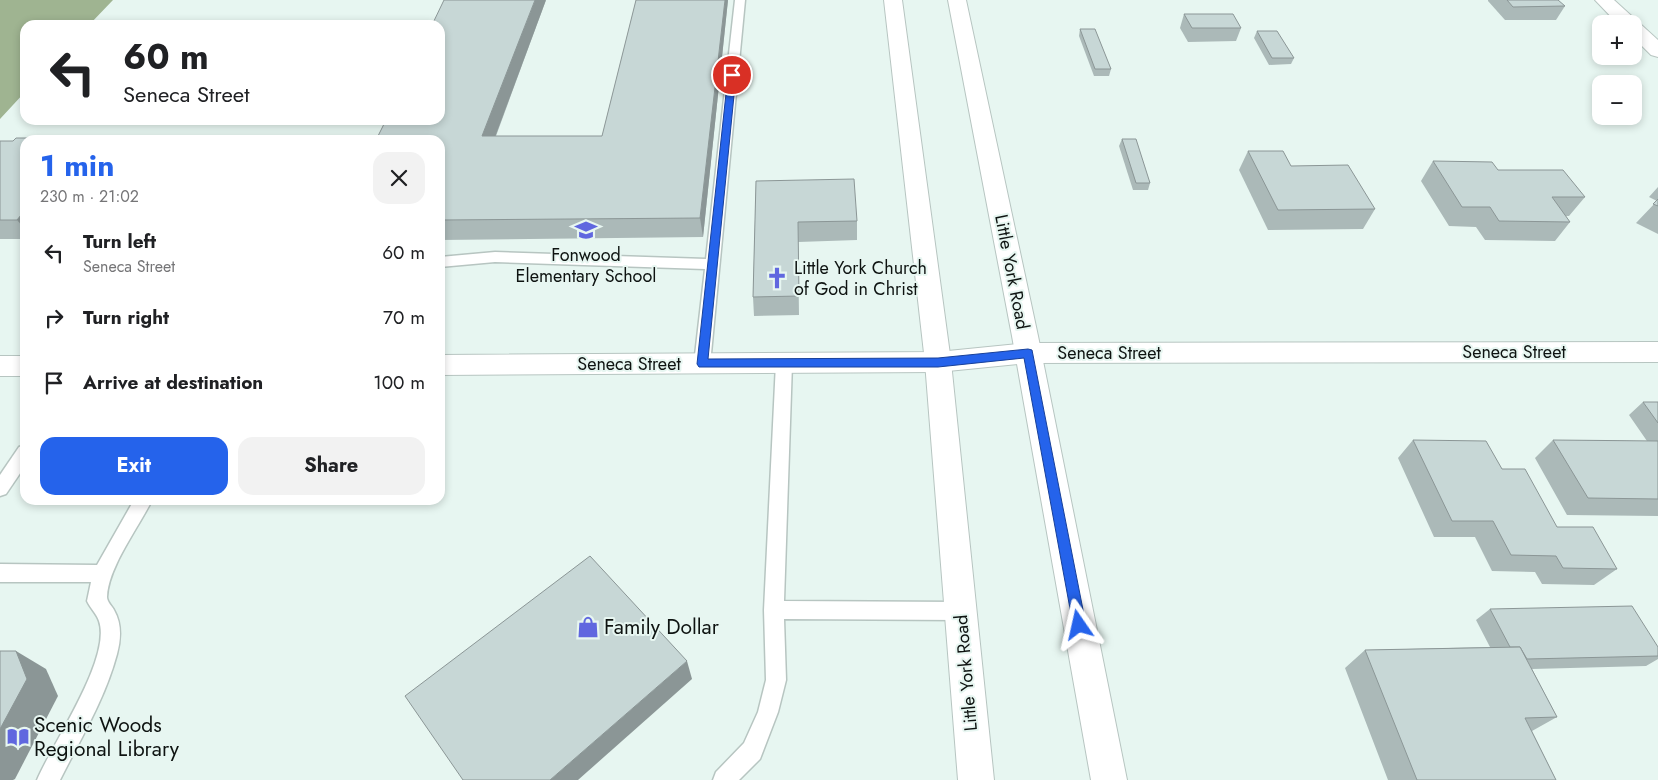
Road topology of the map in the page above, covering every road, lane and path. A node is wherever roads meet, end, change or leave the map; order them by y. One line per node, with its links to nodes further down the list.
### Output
1 (740, 0): 9 (lane)
2 (893, 0): 12 (main road, Little York Road)
3 (957, 0): 11 (main road, Little York Road)
4 (1604, 0): 5 (main road)
5 (1620, 15)
6 (1642, 36): 7 (main road)
7 (1658, 51)
8 (445, 262): 9 (lane)
9 (712, 264): 15 (lane)
10 (1658, 352): 11 (main road, Seneca Street)
11 (1028, 353): 12 (main road, Seneca Street); 28 (main road, Little York Road)
12 (938, 362): 13 (main road, Seneca Street); 24 (main road, Little York Road)
13 (784, 363): 15 (main road, Seneca Street); 23 (lane)
14 (445, 364): 15 (main road, Seneca Street)
15 (702, 364)
16 (0, 366): 17 (main road)
17 (20, 366)
18 (20, 459): 19 (lane)
19 (0, 489)
20 (140, 505): 22 (lane)
21 (0, 573): 22 (lane)
22 (102, 574): 25 (lane)
23 (774, 610): 24 (lane); 26 (lane)
24 (960, 611): 27 (main road, Little York Road)
25 (48, 780)
26 (724, 780)
27 (976, 780)
28 (1109, 780)

